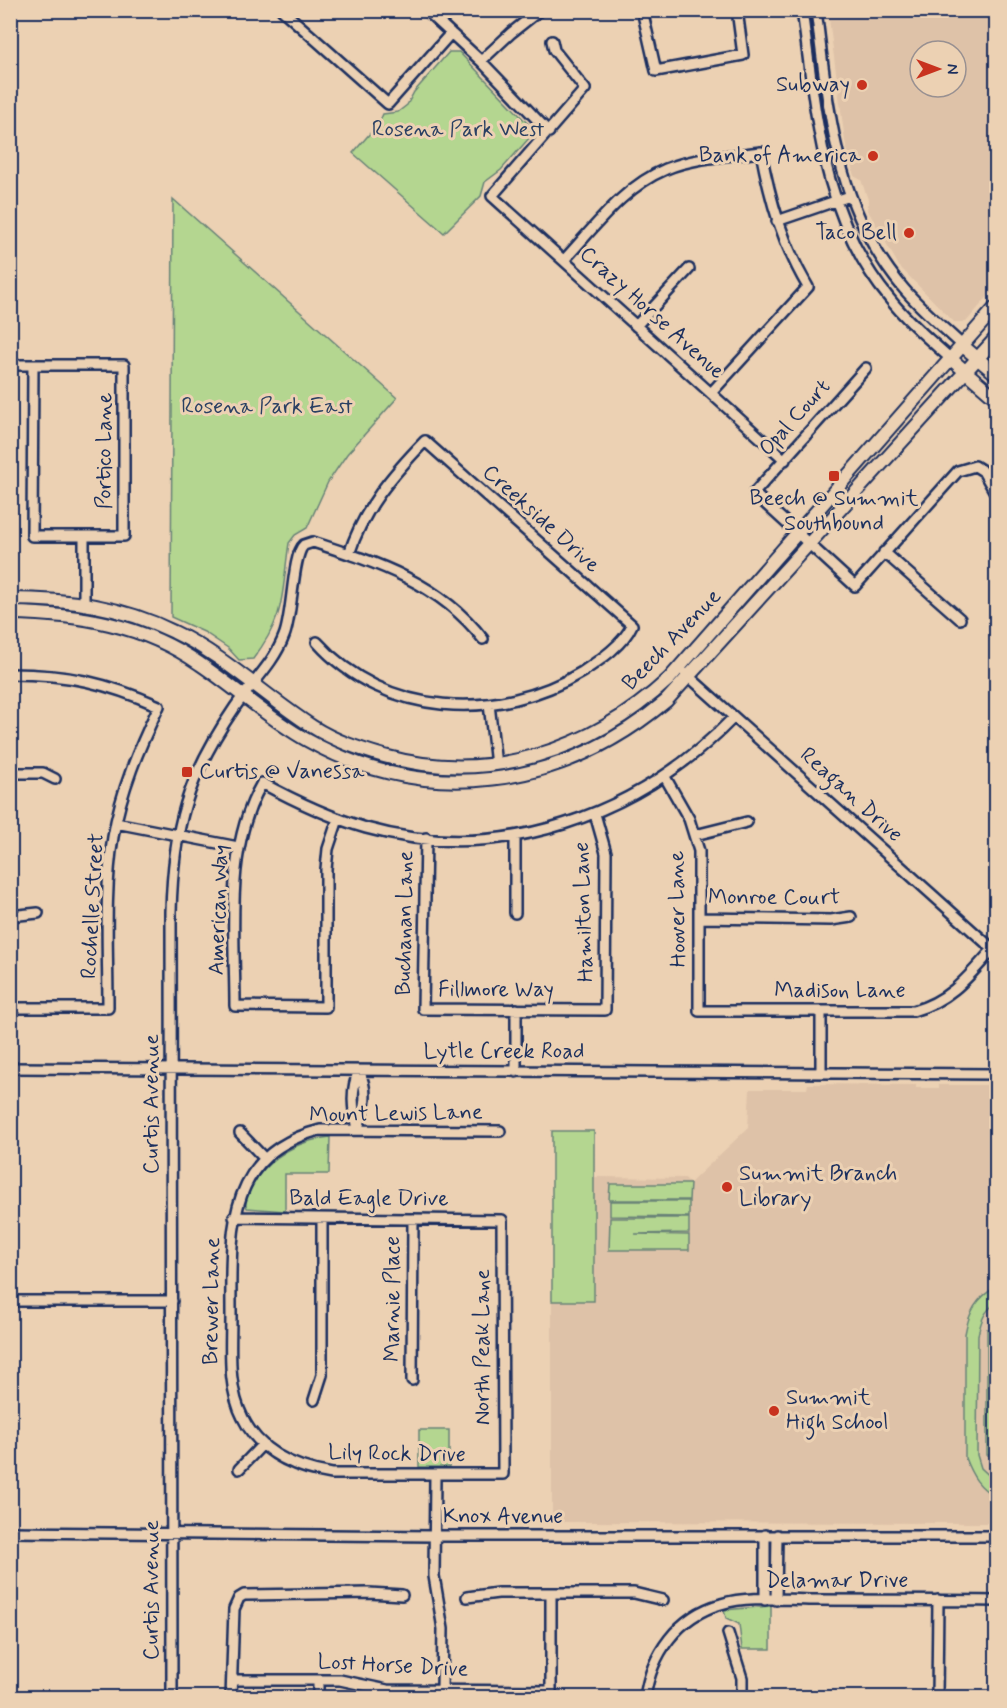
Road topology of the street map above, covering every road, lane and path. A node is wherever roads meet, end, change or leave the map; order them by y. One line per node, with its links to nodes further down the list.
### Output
1 (282, 10): 8 (street)
2 (426, 10): 8 (street)
3 (540, 10): 10 (street)
4 (642, 10): 5 (street)
5 (737, 10)
6 (802, 10): 13 (street)
7 (816, 10): 12 (street)
8 (451, 33): 10 (street)
9 (552, 41): 11 (street)
10 (481, 61): 11 (street)
11 (549, 132): 15 (street, Crazy Horse Avenue)
12 (850, 196): 13 (street); 20 (street)
13 (835, 202): 14 (street); 22 (street)
14 (777, 221): 15 (street); 28 (street)
15 (564, 260): 18 (street, Crazy Horse Avenue)
16 (689, 269): 18 (street)
17 (996, 307): 20 (main road, Beech Avenue)
18 (636, 326): 28 (street, Crazy Horse Avenue)
19 (996, 338): 21 (main road, Beech Avenue)
20 (963, 346): 21 (main road); 22 (main road, Beech Avenue)
21 (978, 358): 26 (main road, Beech Avenue); 27 (main road)
22 (951, 359): 26 (main road); 32 (main road, Beech Avenue)
23 (10, 365): 24 (street)
24 (33, 365): 33 (street); 33 (street, Portico Lane)
25 (866, 368): 30 (street, Opal Court)
26 (965, 371): 29 (main road); 34 (main road, Beech Avenue)
27 (996, 374)
28 (711, 393): 30 (street, Crazy Horse Avenue)
29 (996, 398)
30 (785, 459): 32 (street, Opal Court)
31 (996, 494): 35 (street)
32 (798, 535): 34 (street); 43 (main road, Beech Avenue)
33 (84, 536): 38 (street)
34 (808, 545): 35 (street); 45 (main road, Beech Avenue)
35 (884, 552): 40 (street)
36 (349, 554): 41 (street); 46 (street, Curtis Avenue); 48 (street, Creekside Drive)
37 (10, 599): 38 (main road, Beech Avenue)
38 (84, 603): 46 (main road, Beech Avenue)
39 (10, 613): 47 (main road, Beech Avenue)
40 (960, 619)
41 (483, 639)
42 (317, 642): 48 (street)
43 (679, 668): 45 (street, Reagan Drive); 50 (main road, Beech Avenue)
44 (10, 674): 57 (street, Rochelle Street)
45 (690, 677): 47 (main road, Beech Avenue); 49 (street, Reagan Drive)
46 (253, 683): 47 (street, Curtis Avenue); 50 (main road, Beech Avenue)
47 (244, 695): 58 (street, Curtis Avenue)
48 (489, 704): 50 (street)
49 (734, 717): 52 (street); 68 (street, Reagan Drive)
50 (496, 765)
51 (10, 773): 53 (street)
52 (665, 777): 54 (street); 59 (street, Hoover Lane)
53 (54, 779)
54 (595, 814): 60 (street); 72 (street, Hamilton Lane)
55 (338, 819): 61 (street); 62 (street, American Way); 62 (street, American Way)
56 (747, 822): 59 (street)
57 (116, 823): 58 (street); 69 (street, Rochelle Street)
58 (177, 835): 62 (street); 76 (street, Curtis Avenue)
59 (695, 835): 67 (street, Hoover Lane)
60 (515, 836): 61 (street); 64 (street)
61 (426, 838): 71 (street, Buchanan Lane)
62 (238, 847)
63 (38, 913): 65 (street)
64 (515, 913)
65 (10, 916)
66 (851, 917): 67 (street, Monroe Court)
67 (699, 918): 73 (street, Hoover Lane)
68 (995, 951): 74 (street, Madison Lane)
69 (10, 1008)
70 (516, 1009): 71 (street, Fillmore Way); 72 (street, Fillmore Way); 78 (street)
71 (423, 1010)
72 (605, 1010)
73 (699, 1011): 74 (street, Madison Lane)
74 (821, 1011): 79 (street)
75 (10, 1068): 76 (street, Lytle Creek Road)
76 (170, 1070): 77 (street, Lytle Creek Road); 89 (street, Curtis Avenue)
77 (359, 1071): 78 (street, Lytle Creek Road); 81 (street)
78 (516, 1072): 79 (street, Lytle Creek Road)
79 (821, 1073): 80 (street, Lytle Creek Road)
80 (996, 1074)
81 (357, 1130): 82 (street, Mount Lewis Lane); 84 (street, Mount Lewis Lane)
82 (500, 1131)
83 (240, 1133): 84 (street)
84 (264, 1158): 85 (street, Brewer Lane)
85 (234, 1217): 86 (street, Bald Eagle Drive); 93 (street, Brewer Lane)
86 (322, 1219): 87 (street, Bald Eagle Drive); 92 (street)
87 (412, 1219): 88 (street, Bald Eagle Drive); 91 (street, Marnie Place)
88 (502, 1220): 95 (street, North Peak Lane)
89 (172, 1300): 90 (street); 98 (street, Curtis Avenue)
90 (10, 1301)
91 (412, 1380)
92 (314, 1400)
93 (262, 1445): 94 (street); 96 (street, Lily Rock Drive)
94 (239, 1469)
95 (502, 1474): 96 (street, Lily Rock Drive)
96 (435, 1475): 101 (street)
97 (10, 1533): 98 (street, Knox Avenue)
98 (172, 1533): 101 (street, Knox Avenue); 116 (street, Curtis Avenue)
99 (765, 1535): 100 (street, Knox Avenue); 101 (street, Knox Avenue); 107 (street)
100 (777, 1535): 102 (street, Knox Avenue); 108 (street)
101 (434, 1536): 114 (street)
102 (996, 1536)
103 (551, 1593): 105 (street); 106 (street); 115 (street)
104 (402, 1595): 112 (street)
105 (467, 1597)
106 (663, 1600)
107 (765, 1600): 108 (street, Delamar Drive); 119 (street, Delamar Drive)
108 (776, 1600): 109 (street, Delamar Drive)
109 (938, 1600): 110 (street, Delamar Drive); 121 (street)
110 (996, 1600)
111 (728, 1633): 120 (street)
112 (233, 1680): 113 (street, Lost Horse Drive); 117 (street)
113 (318, 1681): 114 (street, Lost Horse Drive); 118 (street)
114 (442, 1689): 115 (street, Lost Horse Drive)
115 (551, 1694)
116 (172, 1698)
117 (231, 1698)
118 (318, 1698)
119 (645, 1698)
120 (742, 1698)
121 (937, 1698)

